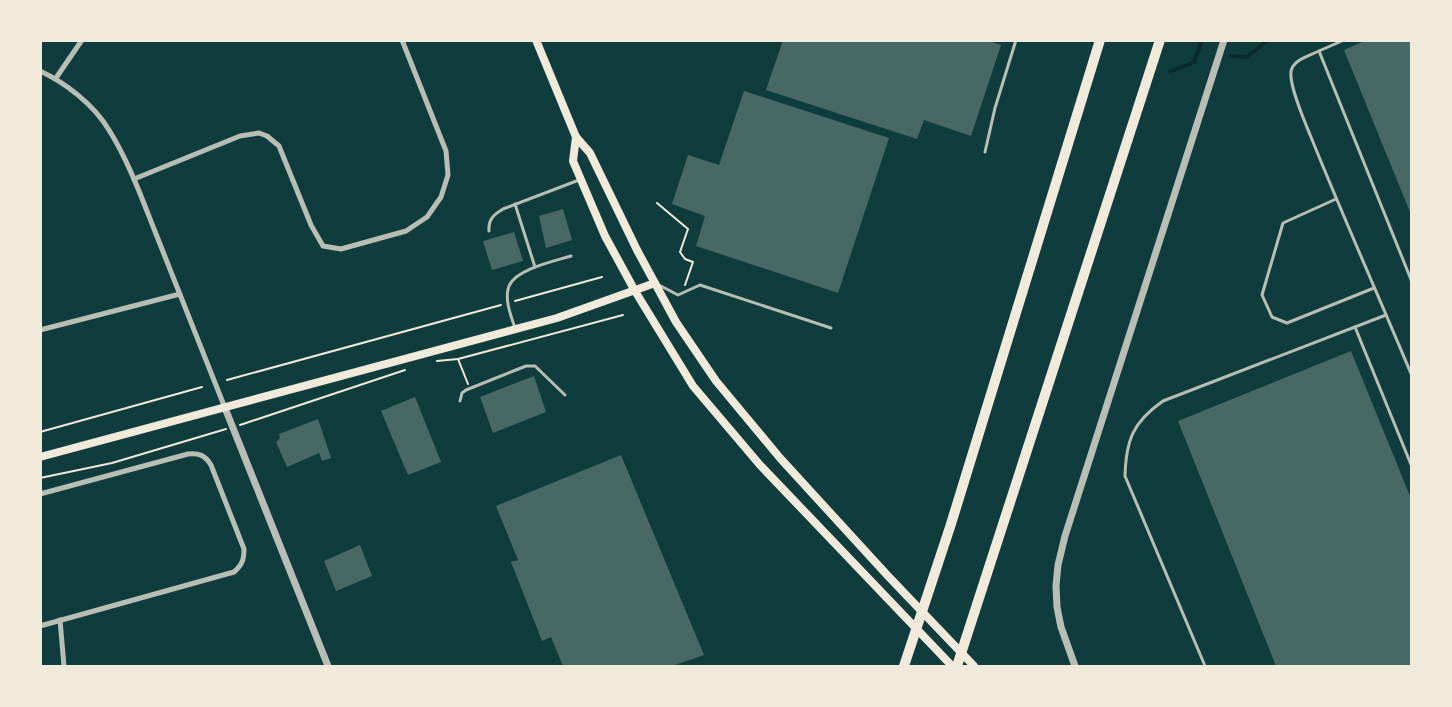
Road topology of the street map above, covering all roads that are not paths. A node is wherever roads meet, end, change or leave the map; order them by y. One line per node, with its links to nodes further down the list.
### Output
1 (82, 40): 11 (street)
2 (402, 40): 14 (street)
3 (536, 40): 12 (main road)
4 (1016, 40): 13 (lane)
5 (1100, 40): 42 (highway)
6 (1160, 40): 44 (highway)
7 (1224, 40): 46 (street)
8 (1344, 40): 9 (lane)
9 (1318, 51): 16 (lane); 21 (lane)
10 (40, 71): 11 (street)
11 (56, 78): 14 (street)
12 (576, 137): 15 (main road); 22 (main road)
13 (985, 152)
14 (134, 179): 25 (street)
15 (581, 179): 17 (lane); 24 (main road)
16 (1336, 199): 23 (lane); 23 (lane)
17 (515, 204): 18 (lane); 20 (lane)
18 (489, 231)
19 (571, 256): 20 (lane)
20 (535, 267): 29 (lane)
21 (1412, 282)
22 (655, 283): 24 (main road); 28 (lane); 45 (main road)
23 (1374, 288): 26 (lane)
24 (636, 291): 29 (main road); 43 (main road)
25 (180, 294): 30 (street); 34 (street)
26 (1386, 315): 27 (lane); 31 (lane)
27 (1355, 327): 36 (lane); 47 (lane)
28 (831, 328)
29 (516, 329): 34 (main road)
30 (40, 330)
31 (1412, 376)
32 (565, 395): 33 (lane)
33 (460, 401)
34 (225, 408): 35 (main road); 41 (street)
35 (40, 457)
36 (1412, 467)
37 (40, 494): 38 (street)
38 (60, 620): 39 (street); 40 (street)
39 (40, 626)
40 (64, 666)
41 (328, 666)
42 (904, 666)
43 (952, 666)
44 (957, 666)
45 (974, 666)
46 (1075, 666)
47 (1205, 666)

